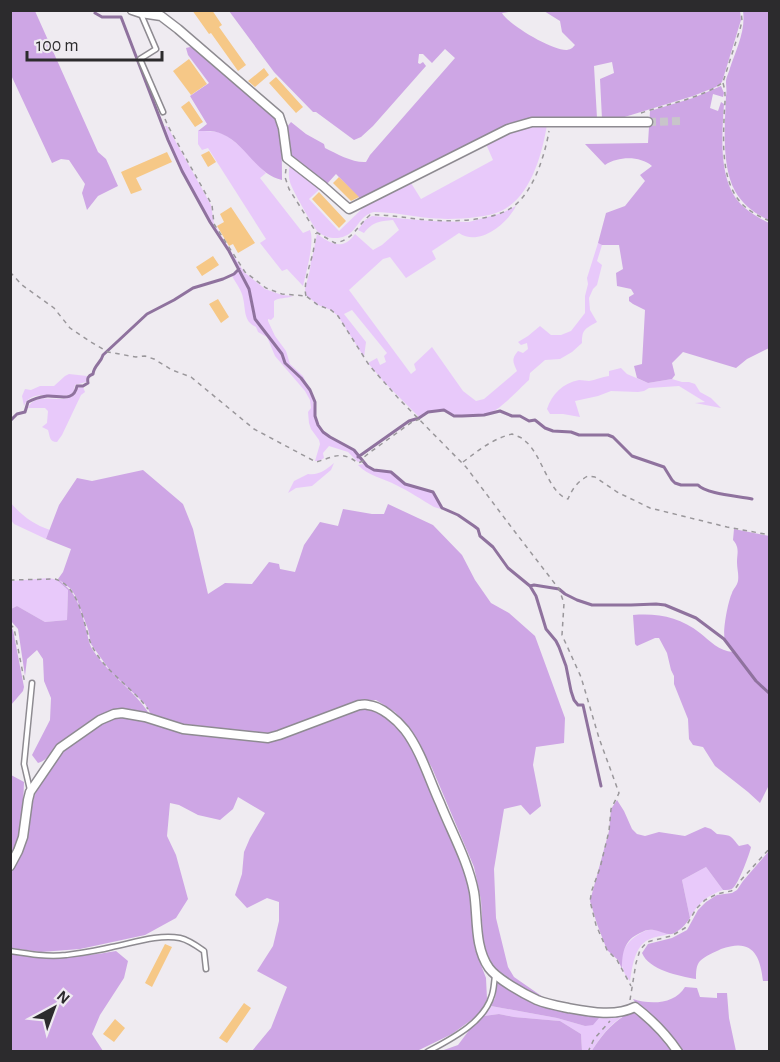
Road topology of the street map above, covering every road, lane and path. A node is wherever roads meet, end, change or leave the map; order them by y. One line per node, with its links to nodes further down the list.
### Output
1 (741, 10): 4 (path)
2 (137, 12): 3 (street); 5 (lane)
3 (162, 13): 9 (street)
4 (723, 82): 6 (path); 10 (path)
5 (163, 112): 13 (path)
6 (633, 116)
7 (551, 121): 8 (street); 9 (street); 11 (path)
8 (648, 122)
9 (287, 158): 11 (path)
10 (770, 221)
11 (316, 232): 13 (path)
12 (10, 272): 14 (path)
13 (306, 296): 14 (path)
14 (420, 419): 15 (path)
15 (462, 462): 16 (path); 28 (path)
16 (770, 535)
17 (10, 580): 21 (path)
18 (10, 624): 20 (path)
19 (32, 684): 22 (lane)
20 (25, 686)
21 (154, 720): 22 (street); 27 (street)
22 (30, 792): 24 (street)
23 (770, 848): 28 (path)
24 (10, 866)
25 (10, 951): 26 (lane)
26 (206, 969)
27 (495, 975): 30 (street); 31 (lane)
28 (631, 986): 29 (path)
29 (635, 1007): 30 (street); 33 (street)
30 (625, 1012): 32 (path)
31 (427, 1052)
32 (588, 1052)
33 (678, 1052)

